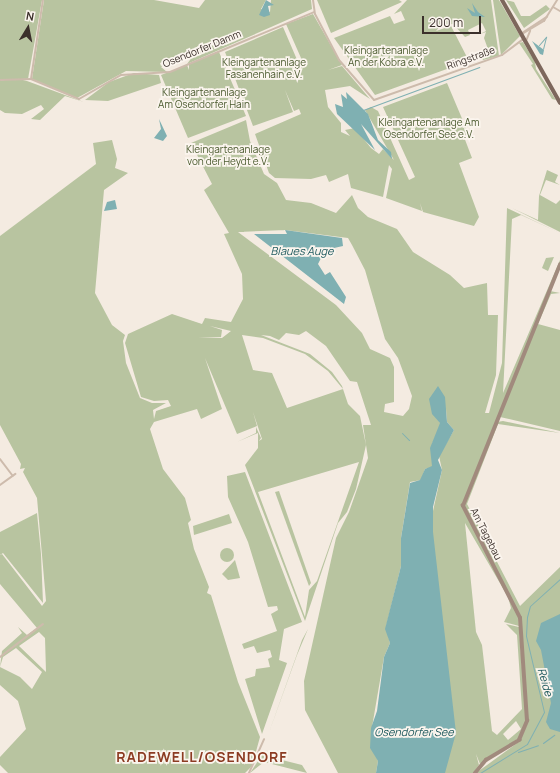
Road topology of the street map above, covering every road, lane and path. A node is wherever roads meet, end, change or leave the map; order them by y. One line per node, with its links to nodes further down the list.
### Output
1 (43, 0): 12 (street)
2 (313, 0): 7 (street, Ringstraße)
3 (502, 0): 8 (main road)
4 (557, 0): 5 (street)
5 (553, 7): 6 (street); 9 (street)
6 (560, 11)
7 (314, 12): 10 (street, Ringstraße); 12 (street, Osendorfer Damm)
8 (517, 27): 9 (street); 10 (main road)
9 (530, 29): 10 (street); 11 (street)
10 (523, 36): 11 (main road)
11 (526, 43): 14 (main road)
12 (30, 79): 13 (street)
13 (0, 80)
14 (560, 103)
15 (560, 265): 24 (street, Am Tagebau)
16 (0, 459): 18 (street)
17 (15, 474): 18 (street)
18 (13, 476): 19 (street)
19 (0, 485)
20 (43, 624): 21 (street)
21 (0, 657)
22 (264, 739): 23 (street)
23 (249, 773)
24 (475, 773)

